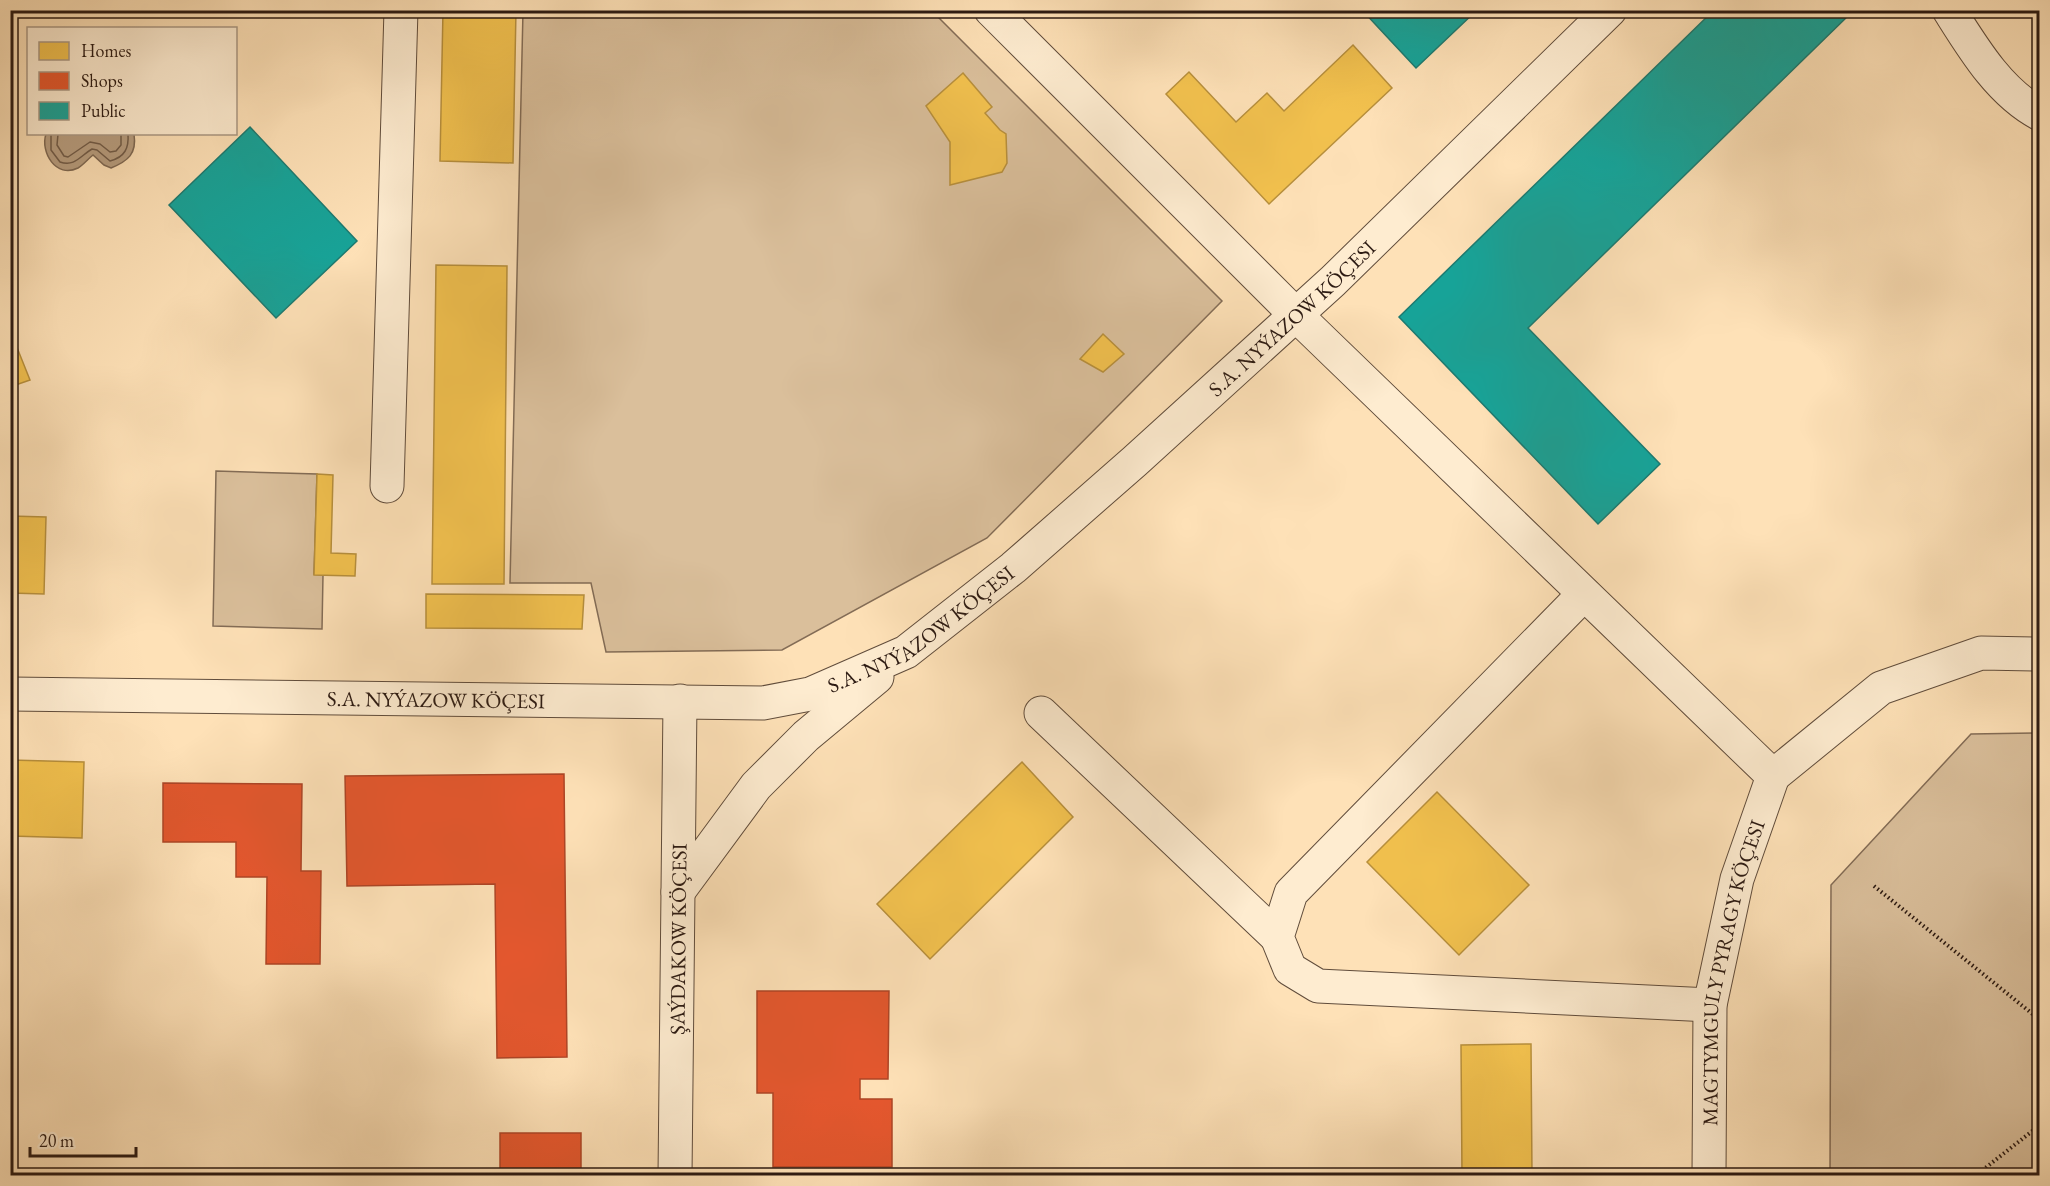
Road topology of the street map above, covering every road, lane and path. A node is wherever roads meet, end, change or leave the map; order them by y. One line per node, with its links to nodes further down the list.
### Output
1 (401, 10): 7 (street)
2 (991, 10): 6 (street)
3 (1610, 10): 6 (street, S.A. NYÝAZOW KÖÇESI)
4 (1949, 10): 5 (street)
5 (2040, 114)
6 (1296, 315): 8 (street); 9 (street, S.A. NYÝAZOW KÖÇESI)
7 (387, 486)
8 (1584, 594): 14 (street); 17 (street)
9 (906, 652): 12 (street, S.A. NYÝAZOW KÖÇESI); 16 (street)
10 (2040, 654): 14 (street)
11 (10, 694): 12 (street, S.A. NYÝAZOW KÖÇESI)
12 (680, 701): 16 (street, ŞAÝDAKOW KÖÇESI)
13 (1041, 713): 17 (street)
14 (1773, 776): 18 (street, MAGTYMGULY PYRAGY KÖÇESI)
15 (1874, 886): 19 (path)
16 (678, 892): 21 (street, ŞAÝDAKOW KÖÇESI)
17 (1277, 936): 18 (street)
18 (1710, 1005): 22 (street, MAGTYMGULY PYRAGY KÖÇESI)
19 (2040, 1020)
20 (2040, 1125): 23 (path)
21 (675, 1176)
22 (1709, 1176)
23 (1975, 1176)

